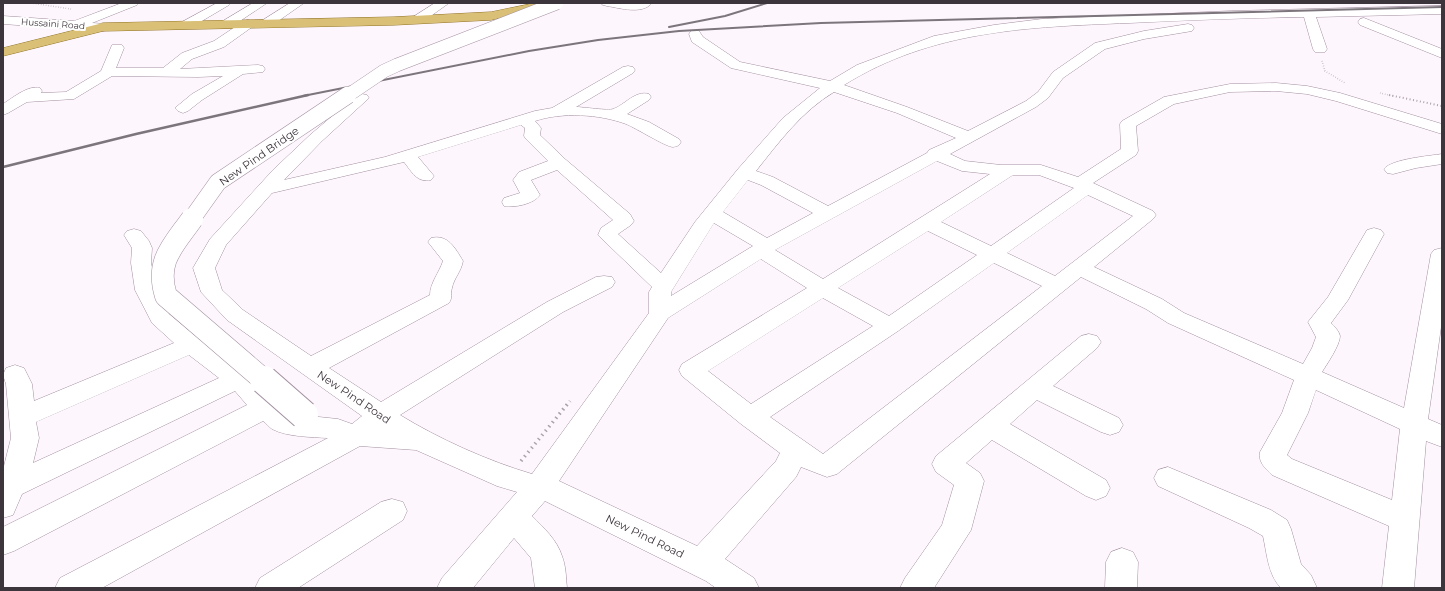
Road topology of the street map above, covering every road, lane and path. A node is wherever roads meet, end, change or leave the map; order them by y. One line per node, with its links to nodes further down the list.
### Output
1 (31, 3): 12 (path)
2 (133, 3): 23 (street)
3 (225, 3): 24 (street)
4 (261, 3): 21 (street)
5 (298, 3): 19 (street)
6 (443, 3): 16 (street)
7 (550, 3): 16 (main road)
8 (557, 3): 90 (street, New Pind Bridge, bridge)
9 (607, 3): 10 (street)
10 (646, 3)
11 (1430, 3): 13 (street)
12 (74, 9)
13 (1442, 9): 14 (street)
14 (1302, 13): 28 (street); 37 (street); 48 (street)
15 (3, 20): 23 (street, Hussaini Road)
16 (417, 20): 19 (main road)
17 (1442, 20): 18 (street)
18 (1364, 22): 20 (street); 30 (street)
19 (267, 23): 22 (main road)
20 (1350, 23)
21 (227, 24): 22 (main road); 24 (main road)
22 (248, 24): 35 (street)
23 (73, 25): 25 (street, Hussaini Road)
24 (186, 25): 25 (main road)
25 (103, 27): 29 (main road)
26 (695, 34): 37 (street)
27 (118, 48): 34 (street)
28 (1320, 49): 36 (path)
29 (3, 52)
30 (1442, 54)
31 (258, 69): 32 (street)
32 (241, 70): 35 (street); 42 (street)
33 (628, 70): 44 (street)
34 (108, 72): 35 (street); 43 (street)
35 (166, 73)
36 (1349, 85)
37 (832, 86): 48 (street); 56 (street)
38 (1379, 93): 41 (path)
39 (644, 97): 45 (street)
40 (362, 98): 59 (street, New Pind Road)
41 (1442, 106)
42 (183, 108)
43 (3, 110)
44 (556, 112): 45 (street); 46 (street)
45 (615, 115): 49 (street)
46 (524, 120): 51 (street); 53 (street)
47 (1442, 129): 58 (street)
48 (968, 137): 50 (street)
49 (673, 142)
50 (935, 154): 55 (street); 61 (street)
51 (407, 156): 57 (street); 59 (street)
52 (1442, 159): 54 (street)
53 (559, 163): 60 (street); 72 (street)
54 (1393, 169)
55 (1009, 170): 58 (street); 63 (street)
56 (744, 173): 61 (street); 62 (street)
57 (424, 176)
58 (1083, 186): 68 (street); 70 (street)
59 (266, 189): 79 (street, New Pind Road)
60 (511, 202)
61 (827, 213): 67 (street)
62 (712, 214): 67 (street); 72 (street)
63 (927, 223): 68 (street); 74 (street)
64 (1374, 234): 80 (street)
65 (134, 235): 78 (street)
66 (438, 242): 79 (street)
67 (764, 248): 74 (street); 75 (street)
68 (992, 254): 73 (street); 76 (street)
69 (1441, 254): 88 (street)
70 (1080, 268): 73 (street); 80 (street)
71 (604, 282): 85 (street)
72 (663, 286): 75 (street)
73 (1057, 286): 93 (street)
74 (822, 288): 76 (street); 86 (street)
75 (660, 314): 95 (street)
76 (890, 326): 86 (street)
77 (1089, 342): 82 (street)
78 (191, 345): 81 (street); 83 (street)
79 (310, 367): 85 (street, New Pind Road)
80 (1308, 376): 88 (street); 100 (street)
81 (238, 379): 84 (street); 97 (street)
82 (1034, 388): 87 (street); 89 (street)
83 (15, 396): 97 (street)
84 (265, 408): 90 (street); 101 (street)
85 (380, 415): 90 (street); 92 (street, New Pind Road)
86 (750, 417): 93 (street)
87 (1110, 425)
88 (1414, 425): 91 (street); 100 (street)
89 (991, 426): 96 (street); 109 (street)
90 (347, 432): 92 (street); 104 (street)
91 (1442, 437)
92 (419, 440): 95 (street, New Pind Road)
93 (796, 449): 102 (street)
94 (1168, 478): 103 (street)
95 (539, 487): 99 (street); 102 (street, New Pind Road)
96 (1096, 488)
97 (7, 496)
98 (392, 511): 105 (street)
99 (514, 516): 106 (street); 107 (street)
100 (1405, 519): 110 (street)
101 (3, 542)
102 (701, 564): 108 (street, New Pind Road)
103 (1303, 587)
104 (71, 588)
105 (271, 588)
106 (453, 588)
107 (551, 588)
108 (743, 588)
109 (916, 588)
110 (1398, 588)

